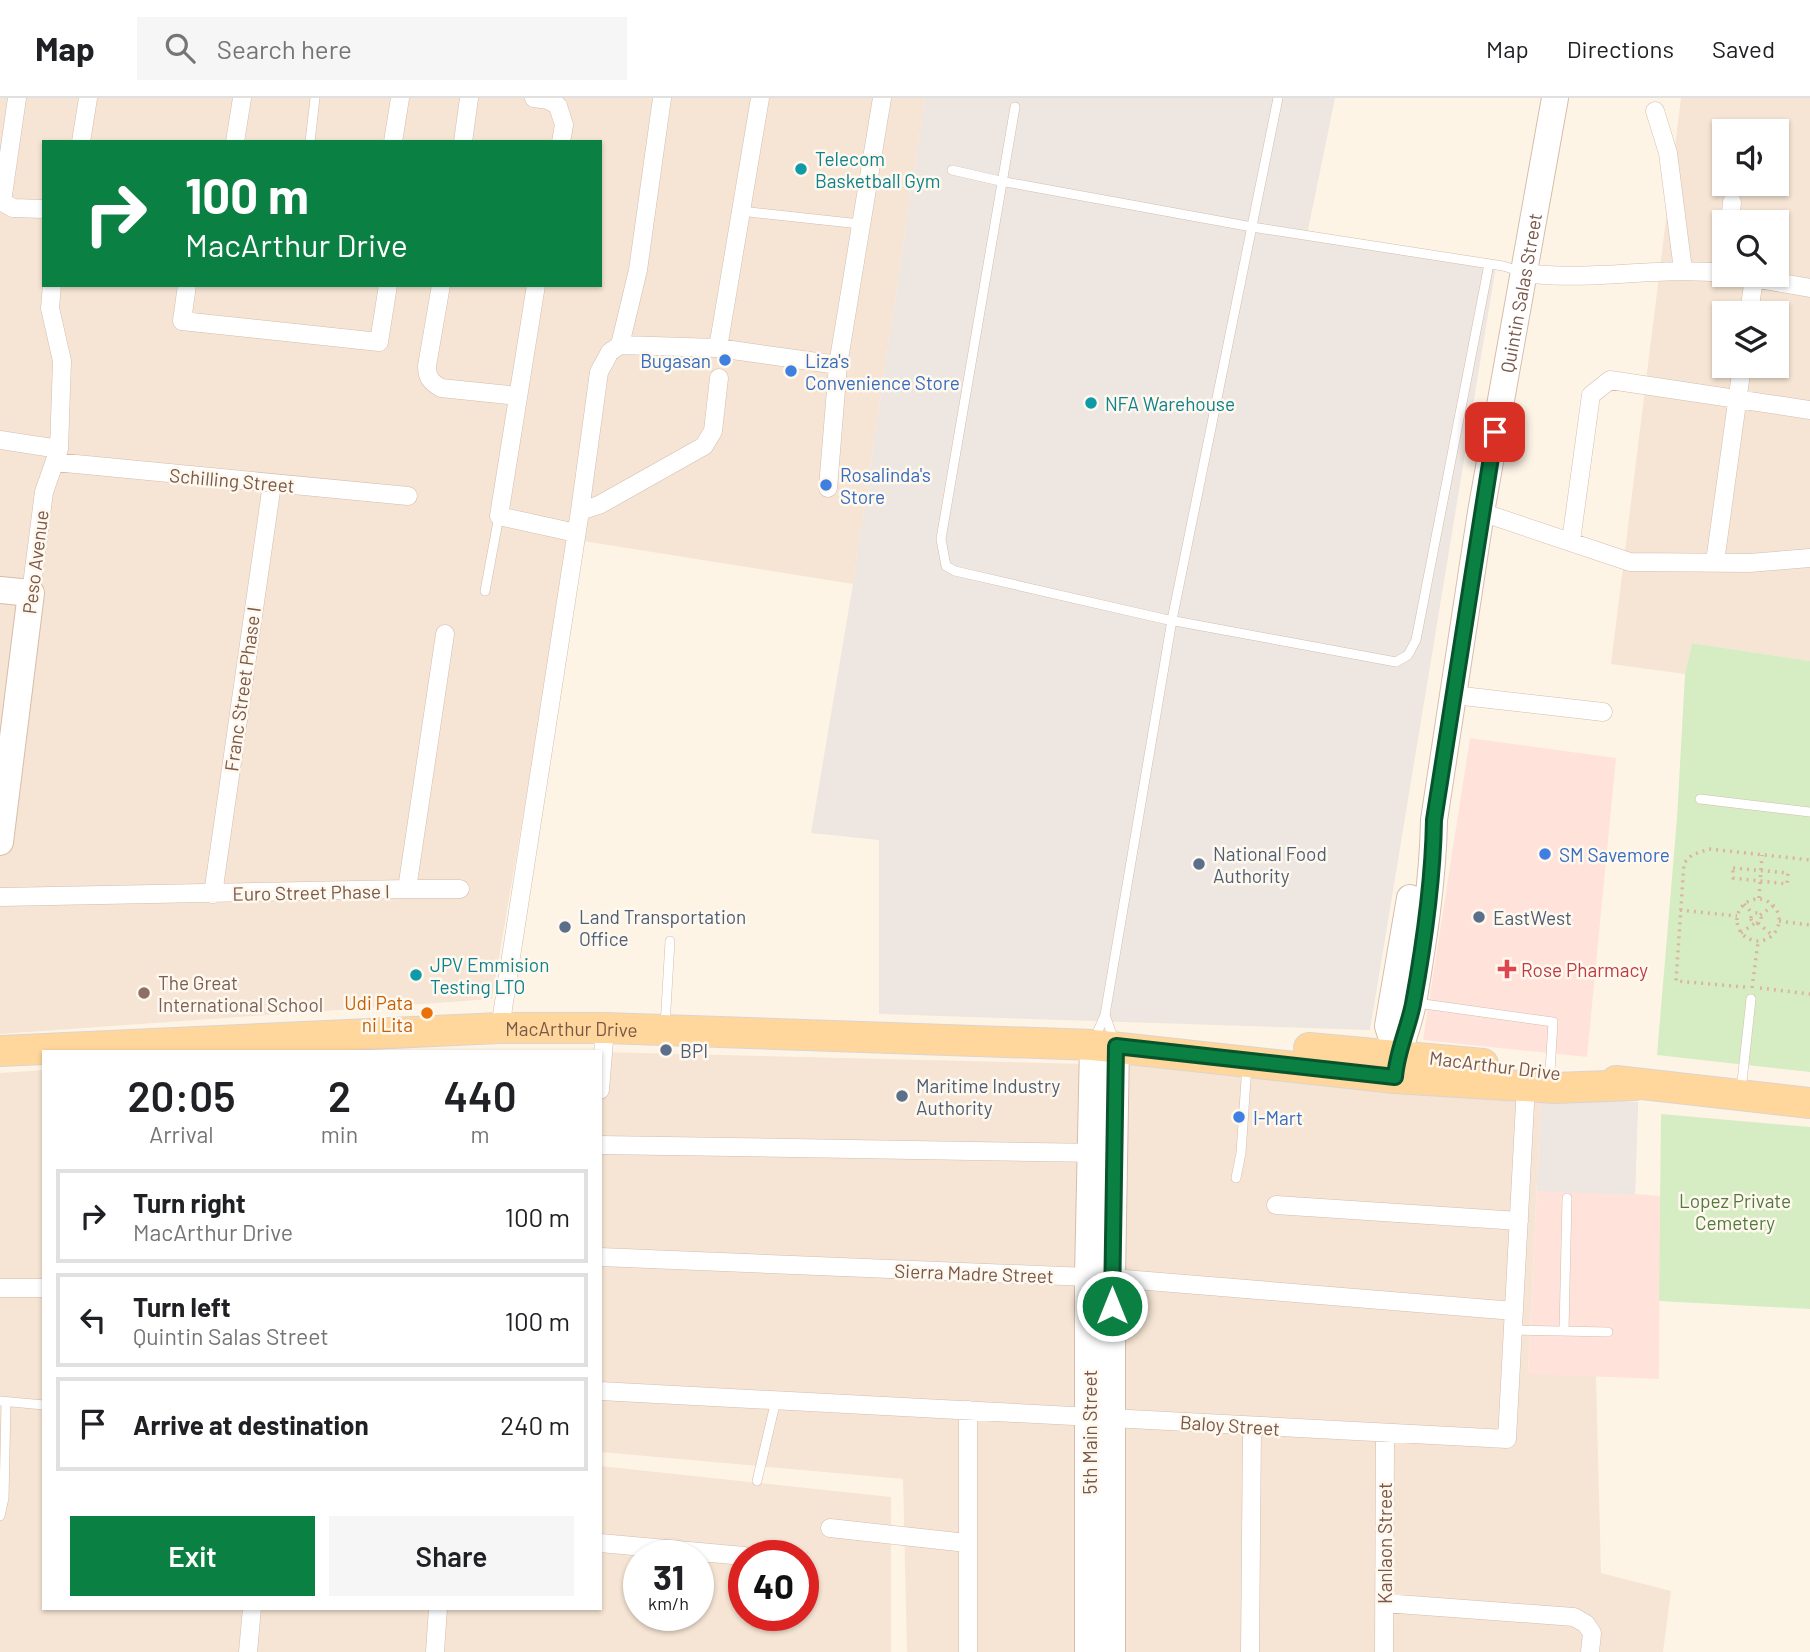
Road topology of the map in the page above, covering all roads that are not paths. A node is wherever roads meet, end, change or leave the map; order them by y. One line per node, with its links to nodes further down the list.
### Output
1 (17, 98): 24 (street)
2 (88, 98): 15 (street)
3 (242, 98): 16 (street)
4 (315, 98): 17 (lane)
5 (400, 98): 18 (street)
6 (469, 98): 19 (street)
7 (534, 98): 20 (street)
8 (662, 98): 40 (street)
9 (760, 98): 26 (street)
10 (882, 98): 27 (street)
11 (1278, 98): 28 (lane)
12 (1555, 98): 32 (main road, Quintin Salas Street)
13 (1015, 107): 22 (lane)
14 (1655, 111): 30 (street)
15 (82, 140)
16 (235, 140)
17 (310, 140)
18 (393, 140)
19 (463, 140)
20 (561, 140)
21 (952, 170): 22 (lane)
22 (1000, 181): 28 (lane); 63 (lane)
23 (1732, 202): 25 (street)
24 (42, 209)
25 (1731, 210)
26 (739, 211): 27 (lane); 41 (street)
27 (860, 224): 42 (street)
28 (1252, 227): 29 (lane); 63 (lane)
29 (1489, 264): 32 (lane); 63 (lane)
30 (1683, 270): 31 (street); 32 (street)
31 (1712, 272)
32 (1525, 273): 54 (main road, Quintin Salas Street)
33 (1789, 281): 34 (street)
34 (1809, 282)
35 (52, 287): 49 (street, Peso Avenue)
36 (187, 287): 37 (street)
37 (388, 287)
38 (441, 287): 45 (street)
39 (536, 287): 45 (street)
40 (620, 345): 41 (street); 53 (street)
41 (718, 348): 42 (street)
42 (838, 365): 51 (street)
43 (719, 378): 53 (street)
44 (1740, 378): 46 (street)
45 (518, 396): 55 (street)
46 (1737, 399): 47 (street); 57 (street); 59 (street)
47 (1810, 410)
48 (0, 440): 49 (street, Schilling Street)
49 (57, 456): 50 (street, Schilling Street); 62 (street, Peso Avenue)
50 (272, 484): 52 (street, Schilling Street); 73 (street, Franc Street Phase I)
51 (828, 488)
52 (408, 496)
53 (580, 511): 56 (street)
54 (1481, 512): 57 (street); 65 (main road, Quintin Salas Street)
55 (499, 516): 56 (street); 61 (lane)
56 (576, 533): 79 (street)
57 (1571, 541): 59 (street)
58 (1810, 558): 59 (street)
59 (1715, 562)
60 (0, 590): 62 (main road)
61 (485, 591)
62 (31, 593): 70 (main road, Peso Avenue)
63 (1172, 620): 78 (lane)
64 (445, 634): 71 (street, Euro Street Phase I)
65 (1454, 695): 66 (street); 69 (main road, Quintin Salas Street)
66 (1603, 712)
67 (1700, 799): 68 (lane)
68 (1810, 812)
69 (1434, 820): 77 (main road, Quintin Salas Street); 90 (main road, Quintin Salas Street)
70 (0, 842)
71 (407, 889): 72 (street); 73 (street, Euro Street Phase I)
72 (460, 889)
73 (213, 894): 74 (street, Euro Street Phase I)
74 (0, 897)
75 (670, 941): 81 (lane)
76 (1751, 999): 92 (lane)
77 (1413, 1003): 90 (main road, Quintin Salas Street); 91 (lane)
78 (1105, 1015): 84 (lane); 84 (lane)
79 (500, 1028): 80 (main road, MacArthur Drive); 82 (main road, MacArthur Drive)
80 (605, 1028): 81 (main road, MacArthur Drive); 89 (street)
81 (665, 1032): 84 (main road, MacArthur Drive)
82 (303, 1044): 83 (main road, MacArthur Drive)
83 (185, 1047): 86 (main road, MacArthur Drive)
84 (1118, 1047): 88 (main road, MacArthur Drive); 90 (main road, MacArthur Drive); 95 (main road, 5th Main Street)
85 (42, 1050): 87 (main road, MacArthur Drive)
86 (46, 1050)
87 (0, 1051)
88 (1247, 1060): 90 (main road, MacArthur Drive); 96 (lane)
89 (602, 1065)
90 (1396, 1066): 91 (main road, MacArthur Drive)
91 (1538, 1079): 92 (main road, MacArthur Drive); 99 (street, Baloy Street)
92 (1741, 1096): 93 (main road, MacArthur Drive)
93 (1810, 1102)
94 (602, 1145): 95 (street)
95 (1102, 1153): 101 (main road, 5th Main Street)
96 (1236, 1178)
97 (1567, 1198): 106 (lane)
98 (1276, 1205): 99 (street)
99 (1519, 1221): 104 (street, Baloy Street)
100 (602, 1257): 101 (street, Sierra Madre Street)
101 (1100, 1278): 104 (street, Sierra Madre Street); 113 (main road, 5th Main Street)
102 (0, 1288): 103 (street)
103 (42, 1288)
104 (1514, 1311): 105 (street, Baloy Street)
105 (1513, 1330): 106 (lane); 115 (street, Baloy Street)
106 (1564, 1331): 107 (lane)
107 (1608, 1332)
108 (602, 1391): 109 (street, Baloy Street)
109 (776, 1400): 112 (street, Baloy Street); 116 (lane)
110 (3, 1403): 111 (lane); 117 (lane)
111 (42, 1405)
112 (968, 1410): 113 (street, Baloy Street); 120 (street)
113 (1101, 1416): 114 (street, Baloy Street); 128 (main road, 5th Main Street); 129 (main road, 5th Main Street)
114 (1252, 1427): 115 (street, Baloy Street); 130 (street)
115 (1385, 1434): 122 (street, Kanlaon Street)
116 (757, 1482)
117 (0, 1516)
118 (830, 1528): 120 (street)
119 (602, 1543): 121 (street)
120 (967, 1543): 127 (street)
121 (728, 1555)
122 (1384, 1603): 131 (street, Kanlaon Street); 132 (street)
123 (252, 1610): 125 (street)
124 (438, 1610): 126 (street)
125 (248, 1652)
126 (435, 1652)
127 (968, 1652)
128 (1088, 1652)
129 (1112, 1652)
130 (1250, 1652)
131 (1384, 1652)
132 (1590, 1652)

